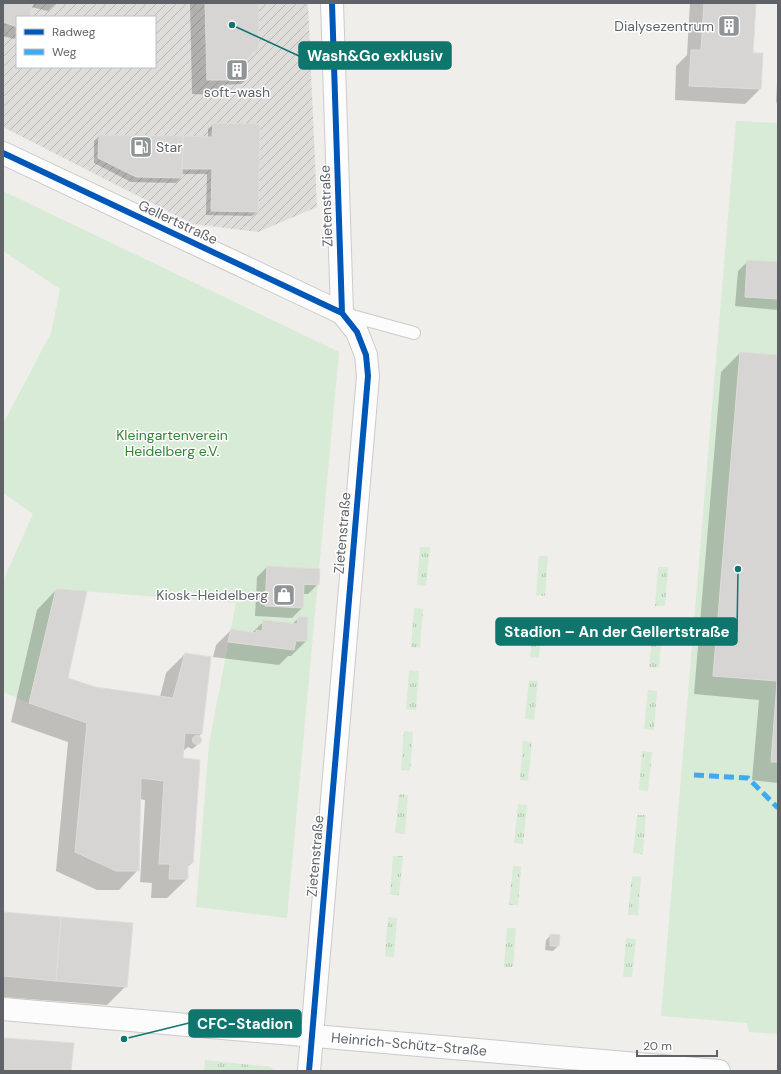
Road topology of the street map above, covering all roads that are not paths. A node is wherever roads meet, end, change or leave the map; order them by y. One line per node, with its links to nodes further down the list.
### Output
1 (332, 3): 3 (street, Zietenstraße)
2 (3, 153): 3 (street, Gellertstraße)
3 (342, 313): 4 (lane); 6 (street, Zietenstraße)
4 (414, 333)
5 (3, 1009): 6 (street, Heinrich-Schütz-Straße)
6 (312, 1035): 7 (street, Zietenstraße); 8 (street, Heinrich-Schütz-Straße)
7 (310, 1071)
8 (719, 1071)

